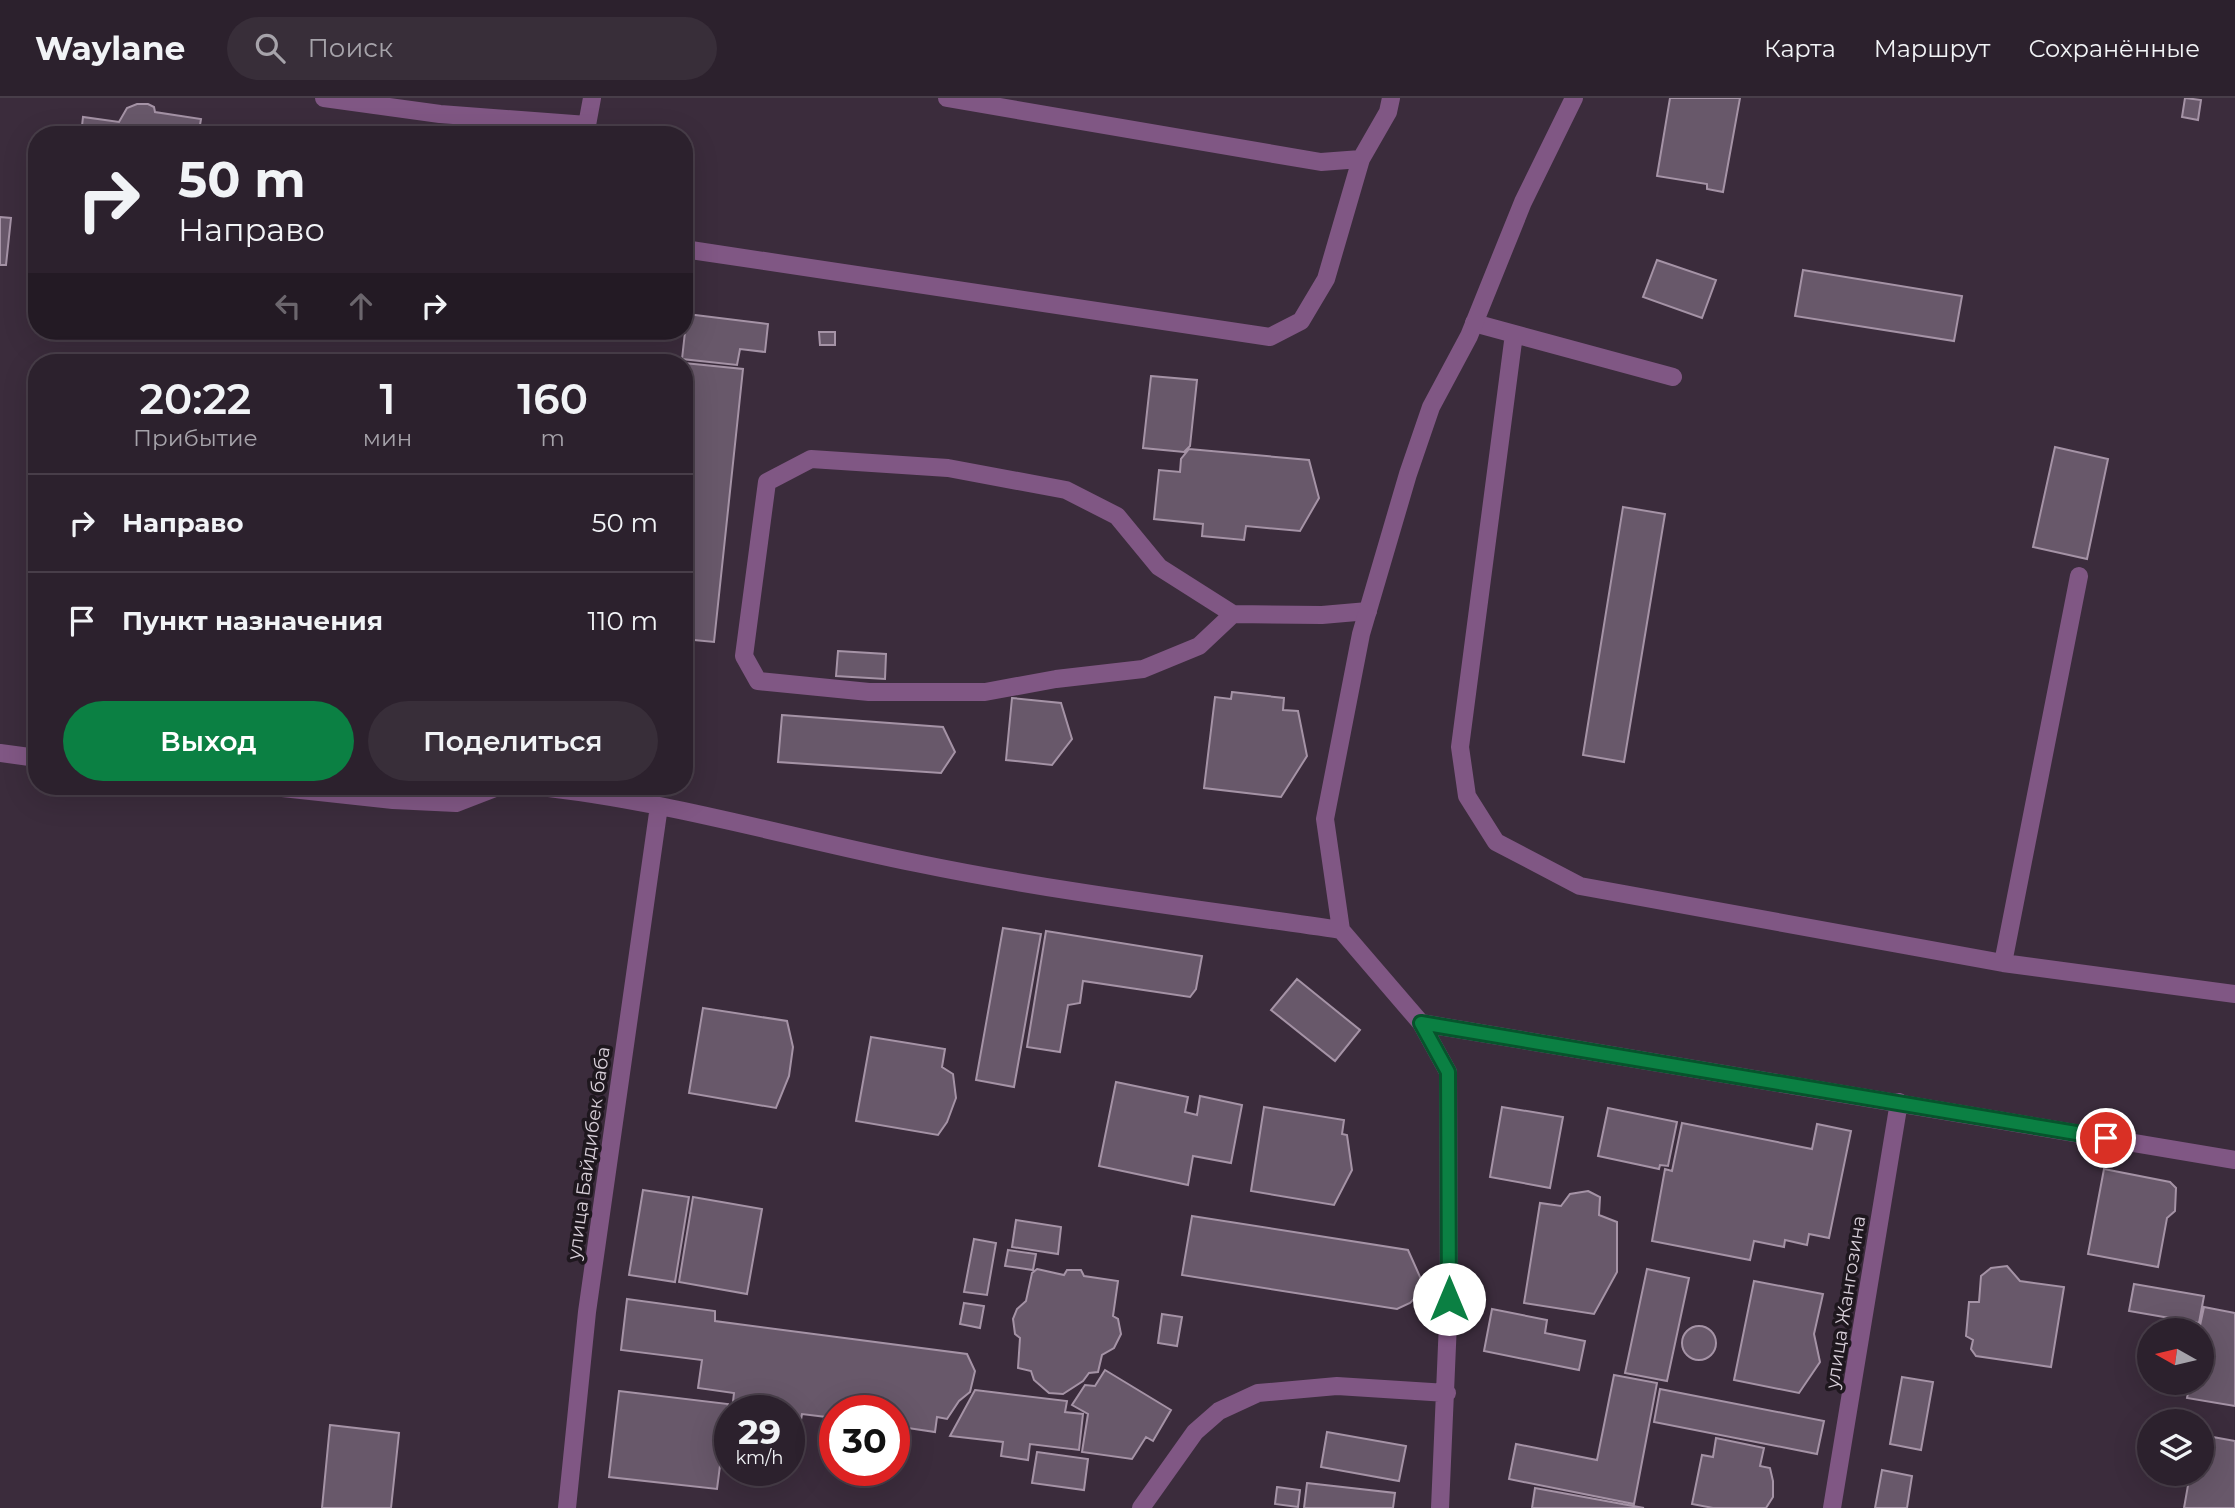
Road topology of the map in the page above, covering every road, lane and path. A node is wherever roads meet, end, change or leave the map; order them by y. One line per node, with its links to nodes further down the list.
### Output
1 (324, 98): 2 (street)
2 (592, 98)
3 (947, 98): 6 (street)
4 (1391, 98): 6 (street)
5 (1574, 98): 8 (street)
6 (1361, 159): 7 (street)
7 (693, 251)
8 (1474, 323): 9 (street); 12 (street)
9 (1514, 334): 10 (street); 21 (street)
10 (1673, 377)
11 (2079, 576): 21 (street)
12 (1368, 611): 13 (street); 20 (street)
13 (1233, 614): 13 (street)
14 (0, 754): 15 (street)
15 (28, 757)
16 (347, 795): 17 (street)
17 (477, 795)
18 (611, 795): 19 (street)
19 (659, 806): 20 (street); 27 (street, улица Байдибек баба)
20 (1341, 930): 23 (street)
21 (2003, 963): 22 (street)
22 (2235, 994)
23 (1421, 1023): 24 (street); 26 (street)
24 (1899, 1102): 25 (street); 30 (street, улица Жангозина)
25 (2235, 1160)
26 (1447, 1393): 28 (street); 29 (street)
27 (567, 1508)
28 (1141, 1508)
29 (1440, 1508)
30 (1832, 1508)

